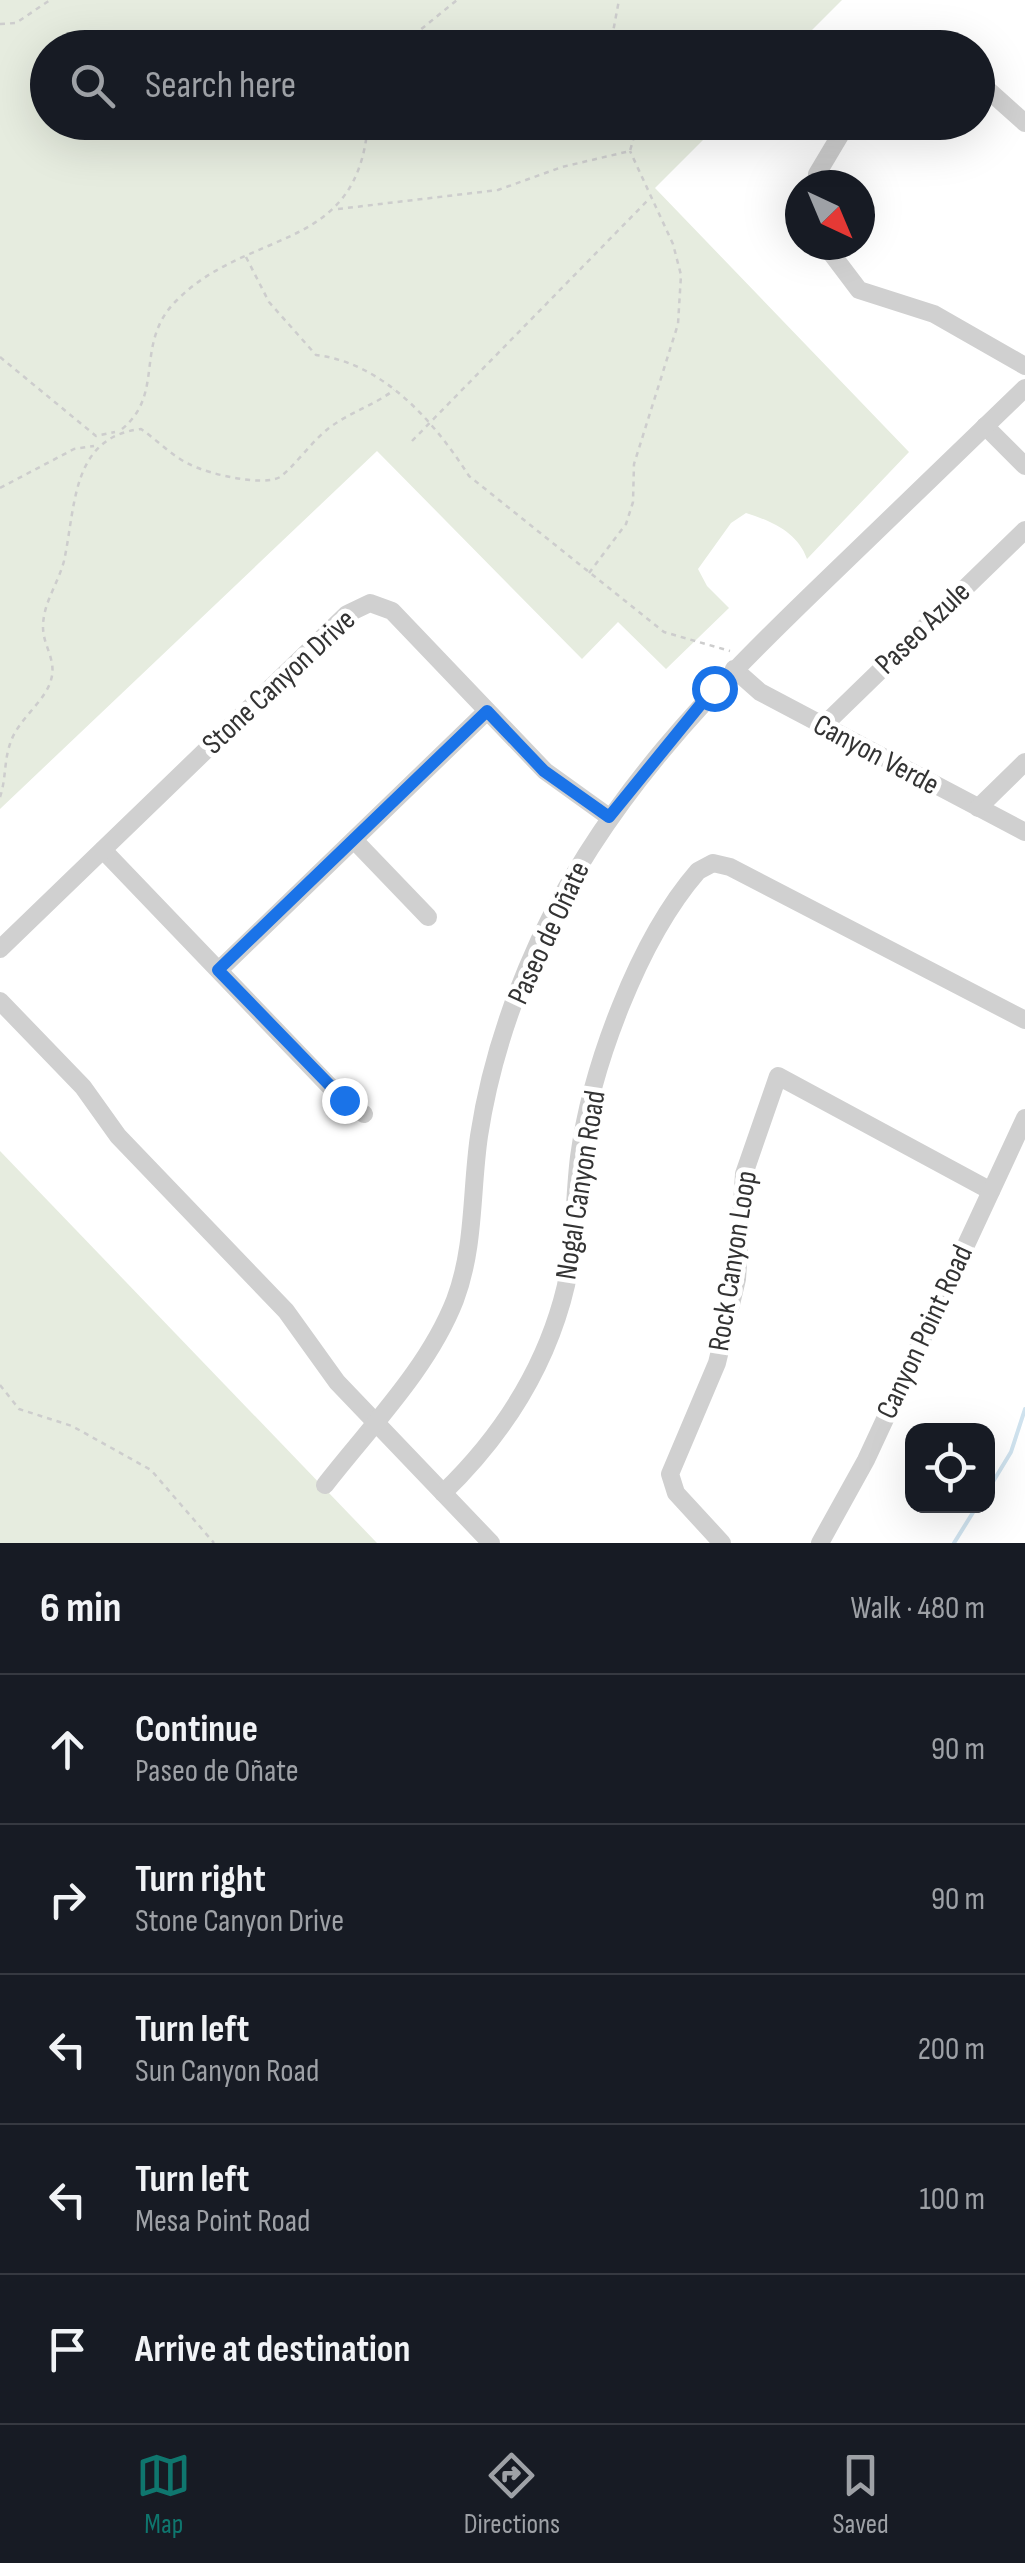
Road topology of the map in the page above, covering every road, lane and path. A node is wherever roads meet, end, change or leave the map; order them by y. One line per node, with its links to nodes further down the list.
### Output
1 (50, 0): 4 (path)
2 (457, 0): 5 (path)
3 (619, 0): 6 (path)
4 (0, 24)
5 (420, 30)
6 (613, 30)
7 (995, 96): 8 (street)
8 (1025, 123)
9 (365, 140): 15 (path)
10 (634, 140): 12 (path)
11 (837, 140): 13 (street)
12 (630, 151): 14 (path); 15 (path)
13 (819, 170)
14 (650, 198): 22 (path); 30 (path)
15 (337, 210): 16 (path)
16 (246, 257): 21 (path); 24 (path)
17 (837, 260): 19 (street)
18 (0, 357): 24 (path)
19 (1025, 366)
20 (1025, 388): 23 (street, Paseo de Oñate)
21 (394, 390): 22 (path); 24 (path)
22 (427, 421): 25 (path); 30 (path)
23 (986, 426): 27 (street); 31 (street, Paseo de Oñate)
24 (120, 431): 26 (path)
25 (412, 441)
26 (95, 446): 28 (path); 35 (path)
27 (1025, 466)
28 (0, 488)
29 (1025, 530): 33 (street, Paseo Azule)
30 (588, 574): 31 (path)
31 (739, 663): 33 (street, Canyon Verde); 37 (street, Paseo de Oñate)
32 (487, 711): 37 (street, Stone Canyon Drive); 39 (street); 40 (street, Stone Canyon Drive)
33 (822, 726): 36 (street, Canyon Verde)
34 (1025, 762): 36 (street)
35 (0, 797)
36 (978, 808): 38 (street, Canyon Verde)
37 (609, 817): 50 (street, Paseo de Oñate)
38 (1025, 832)
39 (354, 840): 41 (street); 43 (street)
40 (103, 850): 42 (street, Stone Canyon Drive); 43 (street)
41 (428, 917)
42 (0, 949)
43 (218, 970): 46 (street)
44 (0, 1000): 50 (street)
45 (1025, 1020): 52 (street, Nogal Canyon Road)
46 (364, 1114)
47 (1025, 1118): 48 (street, Canyon Point Road)
48 (991, 1191): 55 (street, Rock Canyon Loop); 56 (street, Canyon Point Road)
49 (0, 1385): 53 (path)
50 (375, 1422): 51 (street, Paseo de Oñate); 52 (street)
51 (325, 1485)
52 (443, 1493): 54 (street)
53 (214, 1543)
54 (491, 1543)
55 (722, 1543)
56 (820, 1543)

